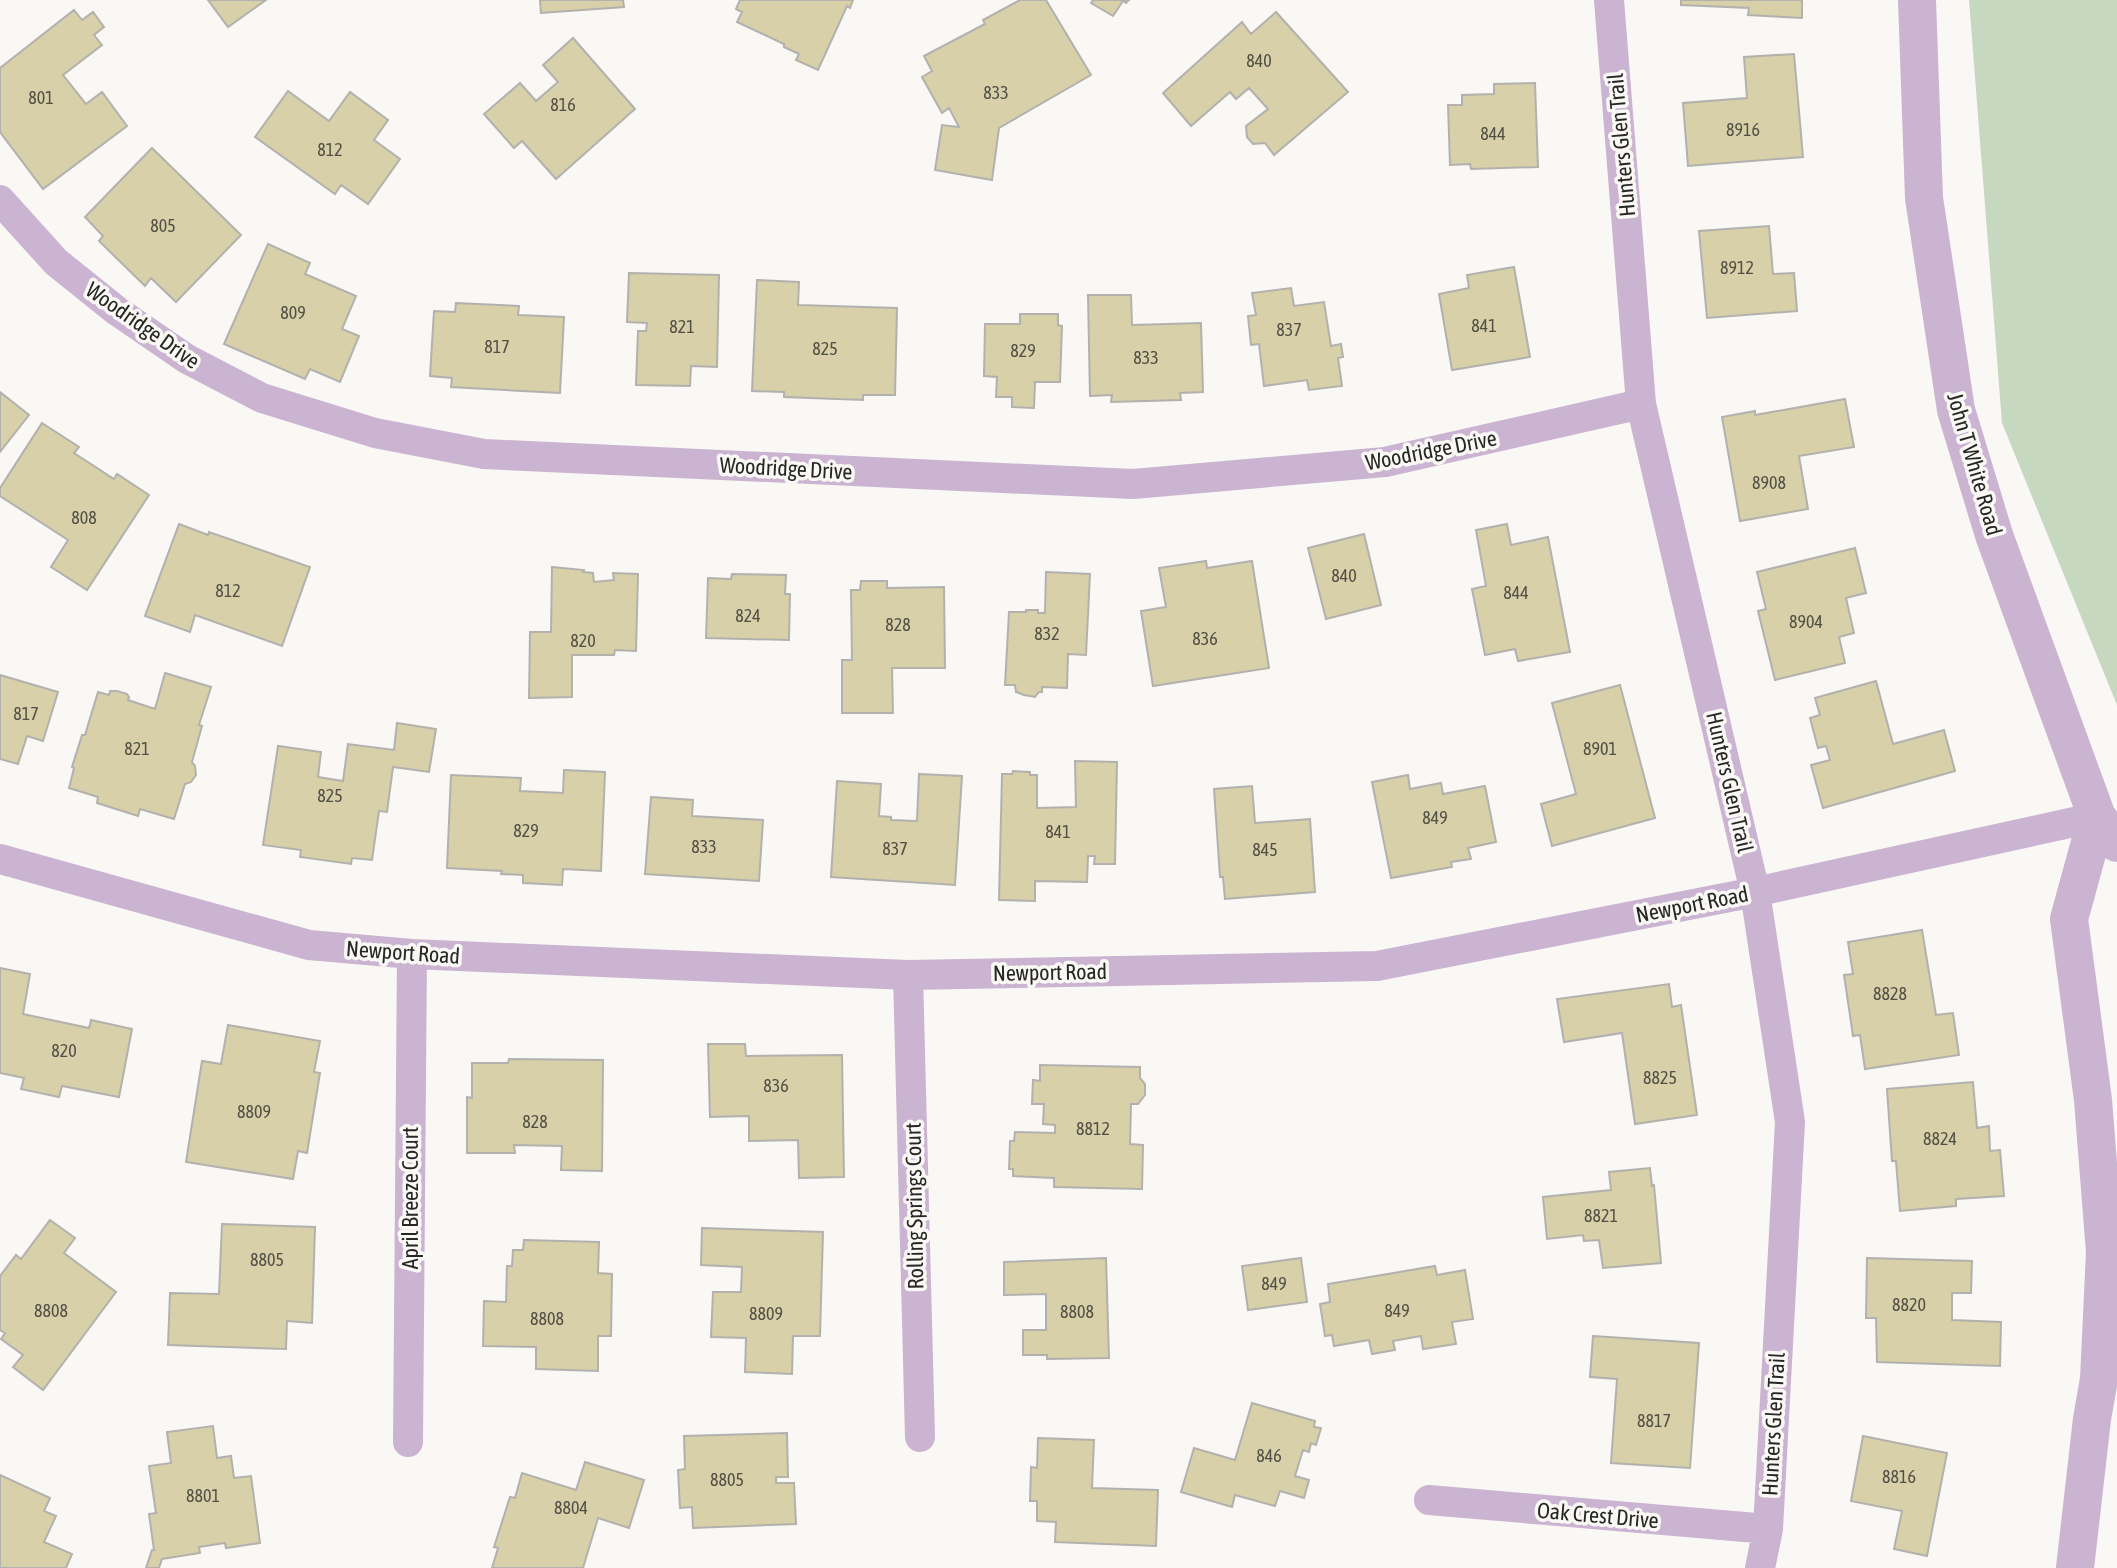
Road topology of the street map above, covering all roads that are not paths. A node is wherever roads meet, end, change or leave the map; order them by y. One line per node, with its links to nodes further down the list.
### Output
1 (1609, 0): 4 (street, Hunters Glen Trail)
2 (1917, 0): 5 (street, John T White Road)
3 (0, 200): 4 (street, Woodridge Drive)
4 (1641, 404): 7 (street, Hunters Glen Trail)
5 (2107, 830): 7 (street, Newport Road); 15 (street)
6 (0, 859): 8 (street, Newport Road)
7 (1755, 892): 9 (street, Newport Road); 13 (street, Hunters Glen Trail)
8 (412, 954): 9 (street, Newport Road); 11 (street, April Breeze Court)
9 (908, 975): 10 (street, Rolling Springs Court)
10 (920, 1437)
11 (408, 1442)
12 (1429, 1500): 13 (street, Oak Crest Drive)
13 (1768, 1529): 14 (street, Hunters Glen Trail)
14 (1760, 1568)
15 (2075, 1568)

